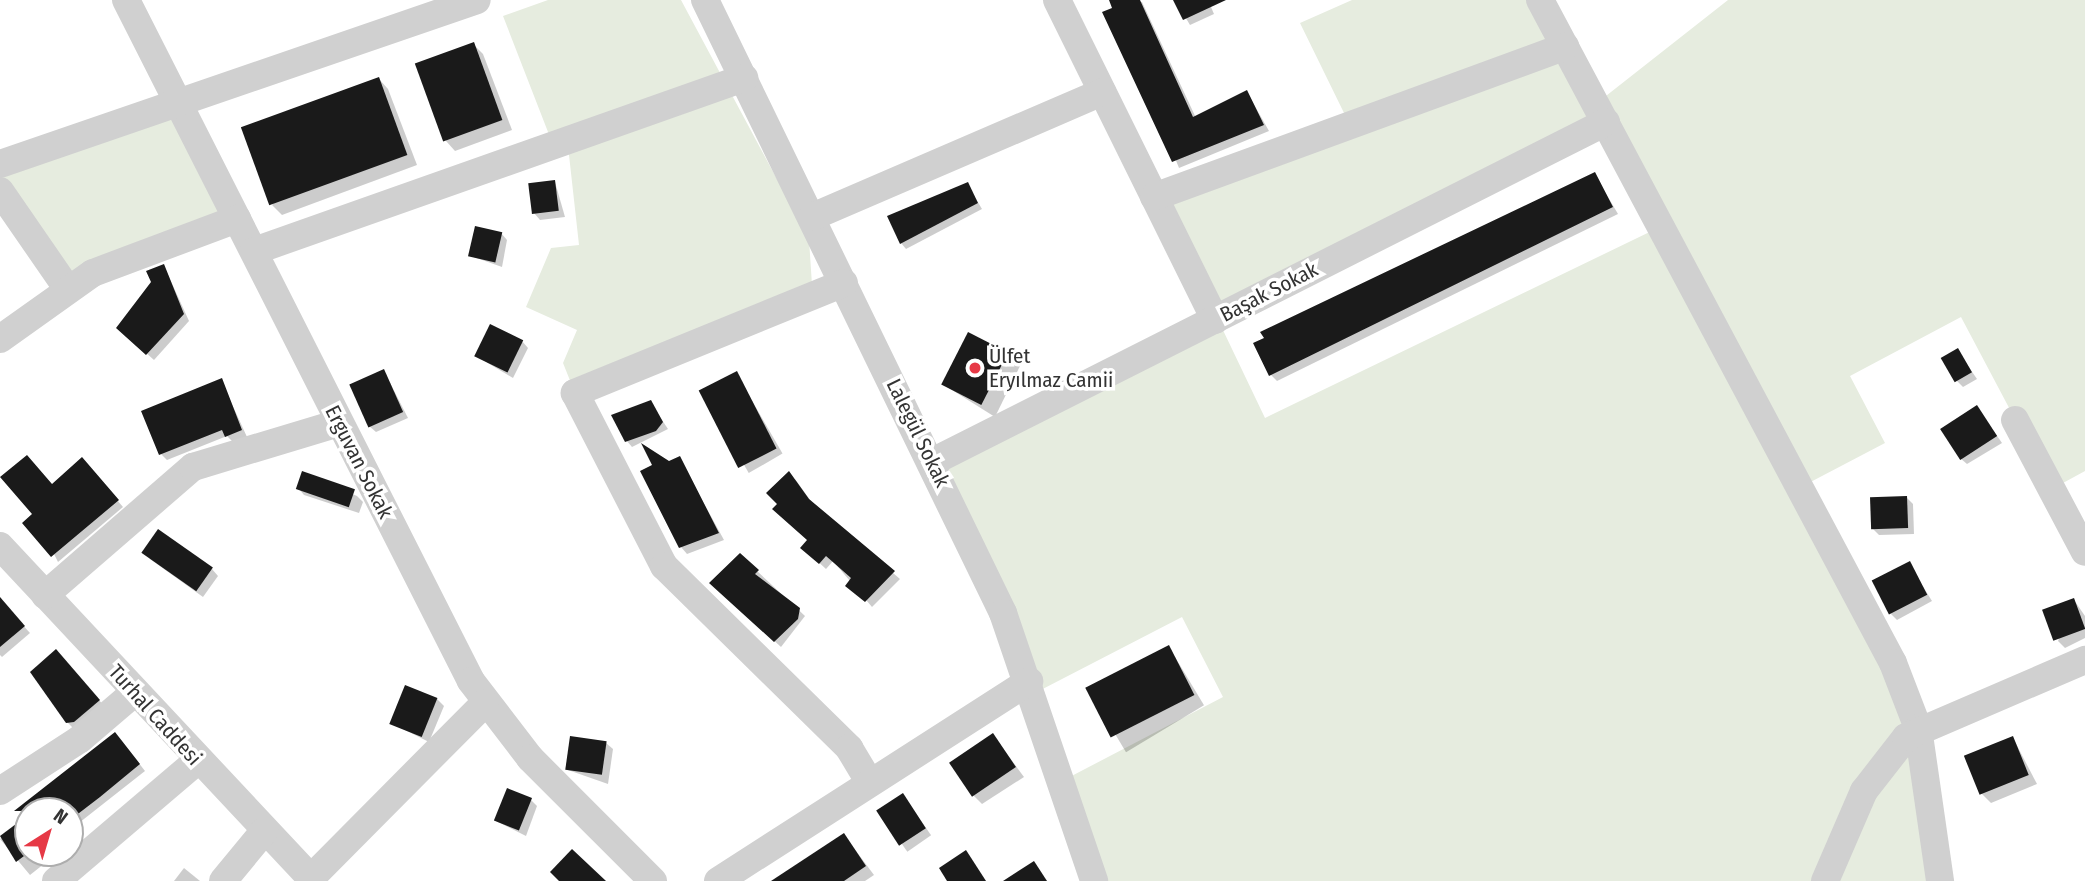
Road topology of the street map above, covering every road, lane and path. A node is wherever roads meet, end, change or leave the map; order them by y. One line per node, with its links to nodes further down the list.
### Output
1 (126, 0): 9 (street, Erguvan Sokak)
2 (477, 0): 9 (street)
3 (705, 0): 7 (street, Lalegül Sokak)
4 (1057, 0): 8 (street)
5 (1540, 0): 6 (street)
6 (1565, 47): 10 (street); 13 (street)
7 (744, 78): 14 (street, Lalegül Sokak); 16 (street)
8 (1102, 92): 13 (street); 14 (street)
9 (178, 103): 11 (street); 15 (street, Erguvan Sokak)
10 (1606, 122): 19 (street, Başak Sokak); 31 (street)
11 (0, 164)
12 (0, 191): 18 (street)
13 (1154, 197): 19 (street)
14 (812, 217): 17 (street, Lalegül Sokak)
15 (237, 219): 16 (street, Erguvan Sokak); 18 (street)
16 (254, 251): 22 (street, Erguvan Sokak)
17 (844, 283): 23 (street, Lalegül Sokak); 33 (street)
18 (67, 288): 20 (street)
19 (1214, 320): 23 (street, Başak Sokak)
20 (0, 339)
21 (2015, 420): 25 (street)
22 (339, 423): 26 (street); 30 (street, Erguvan Sokak)
23 (932, 462): 28 (street, Lalegül Sokak)
24 (0, 546): 26 (street, Turhal Caddesi)
25 (2085, 552)
26 (45, 595): 29 (street, Turhal Caddesi)
27 (2085, 660): 31 (street)
28 (1029, 681): 33 (street); 41 (street, Lalegül Sokak)
29 (135, 692): 32 (street, Turhal Caddesi); 34 (street)
30 (485, 703): 36 (street); 39 (street, Erguvan Sokak)
31 (1918, 728): 42 (street); 43 (street)
32 (197, 761): 35 (street, Turhal Caddesi); 37 (street)
33 (869, 781): 40 (street)
34 (0, 791)
35 (264, 831): 36 (street, Turhal Caddesi); 38 (street)
36 (311, 880)
37 (56, 881)
38 (223, 881)
39 (653, 881)
40 (718, 881)
41 (1094, 881)
42 (1825, 881)
43 (1940, 881)

